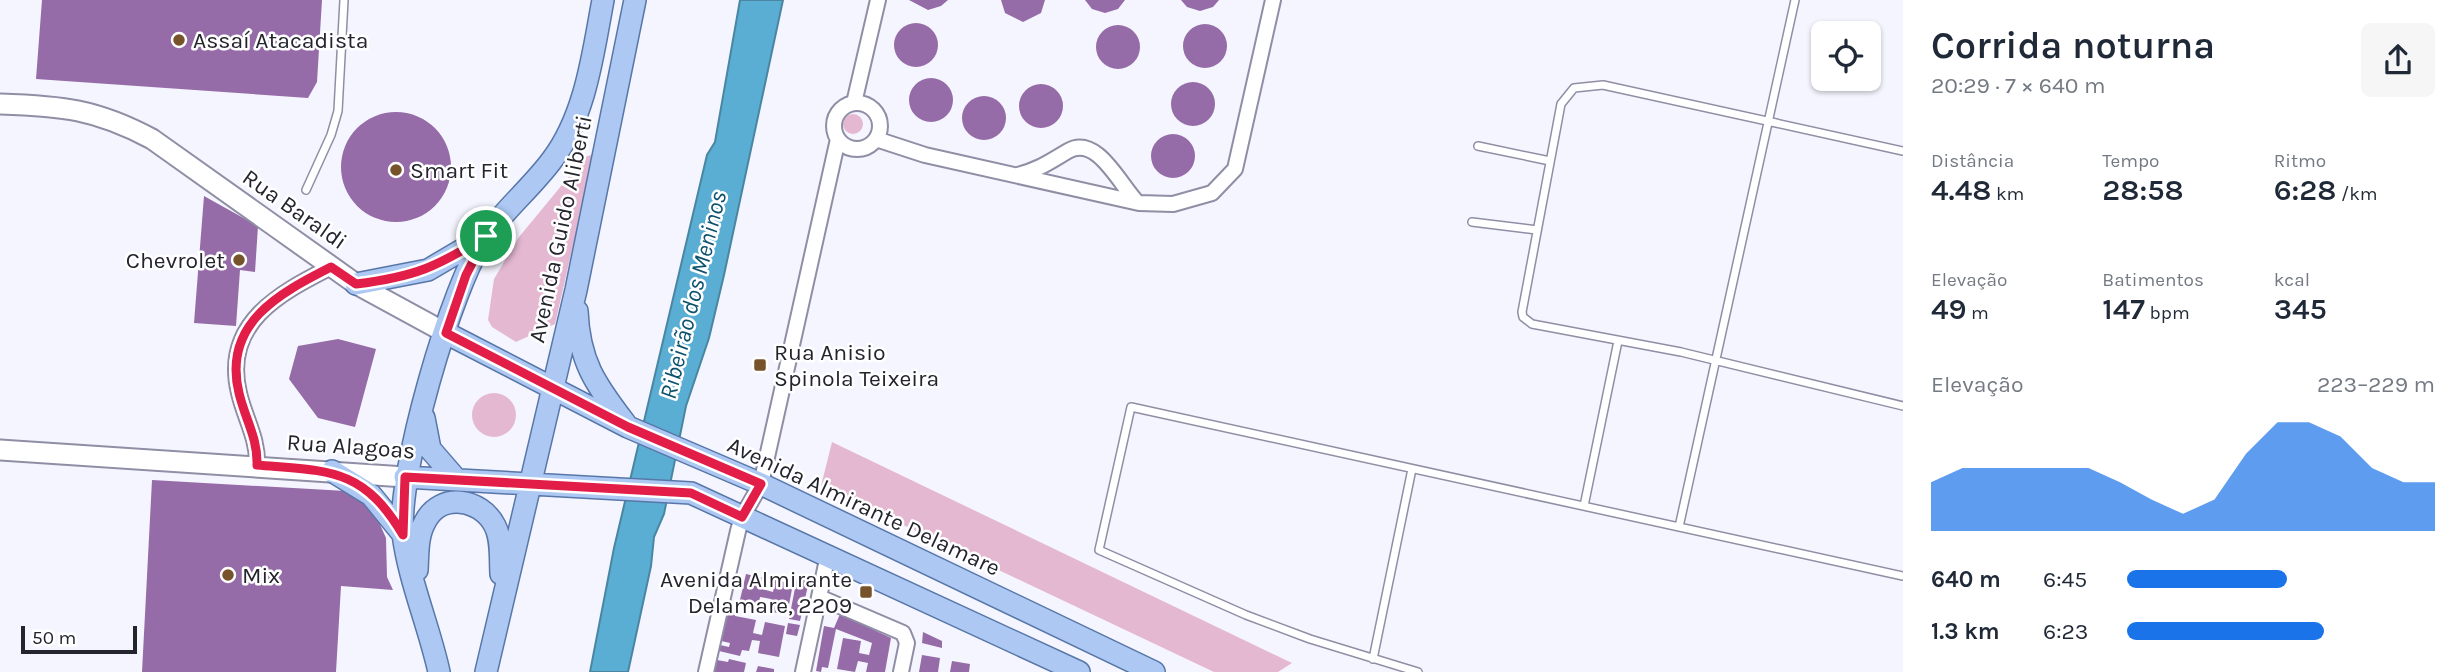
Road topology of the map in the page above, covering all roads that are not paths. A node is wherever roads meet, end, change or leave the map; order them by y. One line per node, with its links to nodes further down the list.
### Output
1 (344, 0): 17 (lane)
2 (603, 0): 21 (main road, Avenida Guido Aliberti)
3 (635, 0): 24 (main road, Avenida Guido Aliberti)
4 (878, 0): 8 (street)
5 (1264, 0): 7 (street)
6 (1795, 0): 10 (lane)
7 (1272, 7): 18 (street)
8 (855, 103): 11 (street); 12 (street)
9 (0, 104): 22 (street, Rua Baraldi)
10 (1766, 122): 14 (lane); 15 (lane); 27 (lane)
11 (838, 139): 12 (street); 39 (street)
12 (876, 139): 16 (street)
13 (1479, 146): 15 (lane)
14 (1903, 151)
15 (1550, 161): 20 (lane)
16 (1017, 176): 18 (street); 18 (street)
17 (306, 190)
18 (1138, 203)
19 (1472, 222): 20 (lane)
20 (1537, 230): 26 (lane)
21 (486, 236): 23 (main road); 25 (main road, Avenida Guido Aliberti)
22 (331, 267): 23 (street, Rua Baraldi); 33 (street)
23 (356, 284): 25 (street, Rua Baraldi)
24 (576, 290): 28 (main road, Avenida Guido Aliberti); 31 (main road)
25 (446, 333): 28 (main road, Rua Baraldi); 30 (main road, Avenida Guido Aliberti)
26 (1618, 341): 27 (lane); 40 (lane)
27 (1714, 362): 29 (lane); 42 (lane)
28 (552, 388): 31 (main road, Avenida Almirante Delamare); 38 (main road, Avenida Guido Aliberti)
29 (1903, 406)
30 (423, 409): 36 (main road, Avenida Guido Aliberti); 37 (main road)
31 (630, 428): 39 (main road, Avenida Almirante Delamare)
32 (0, 450): 33 (street, Rua Alagoas)
33 (257, 465): 35 (street, Rua Alagoas)
34 (1412, 469): 40 (lane); 49 (lane); 49 (lane)
35 (332, 471): 36 (street, Rua Alagoas); 43 (main road)
36 (405, 477): 37 (main road, Rua Alagoas); 43 (main road, Avenida Guido Aliberti)
37 (456, 480): 38 (main road, Rua Alagoas)
38 (530, 483): 41 (main road); 48 (main road, Avenida Guido Aliberti)
39 (761, 484): 41 (street); 56 (main road, Avenida Almirante Delamare)
40 (1584, 506): 42 (lane)
41 (742, 517): 44 (main road); 52 (street)
42 (1679, 527): 45 (lane)
43 (403, 535): 46 (main road, Avenida Guido Aliberti)
44 (828, 555): 47 (street); 55 (main road)
45 (1903, 576)
46 (416, 591): 48 (main road); 50 (main road, Avenida Guido Aliberti)
47 (819, 597): 53 (street); 54 (street)
48 (501, 604): 51 (main road, Avenida Guido Aliberti)
49 (1373, 659): 57 (lane)
50 (439, 672)
51 (486, 672)
52 (706, 672)
53 (803, 672)
54 (901, 672)
55 (1079, 672)
56 (1154, 672)
57 (1418, 672)

